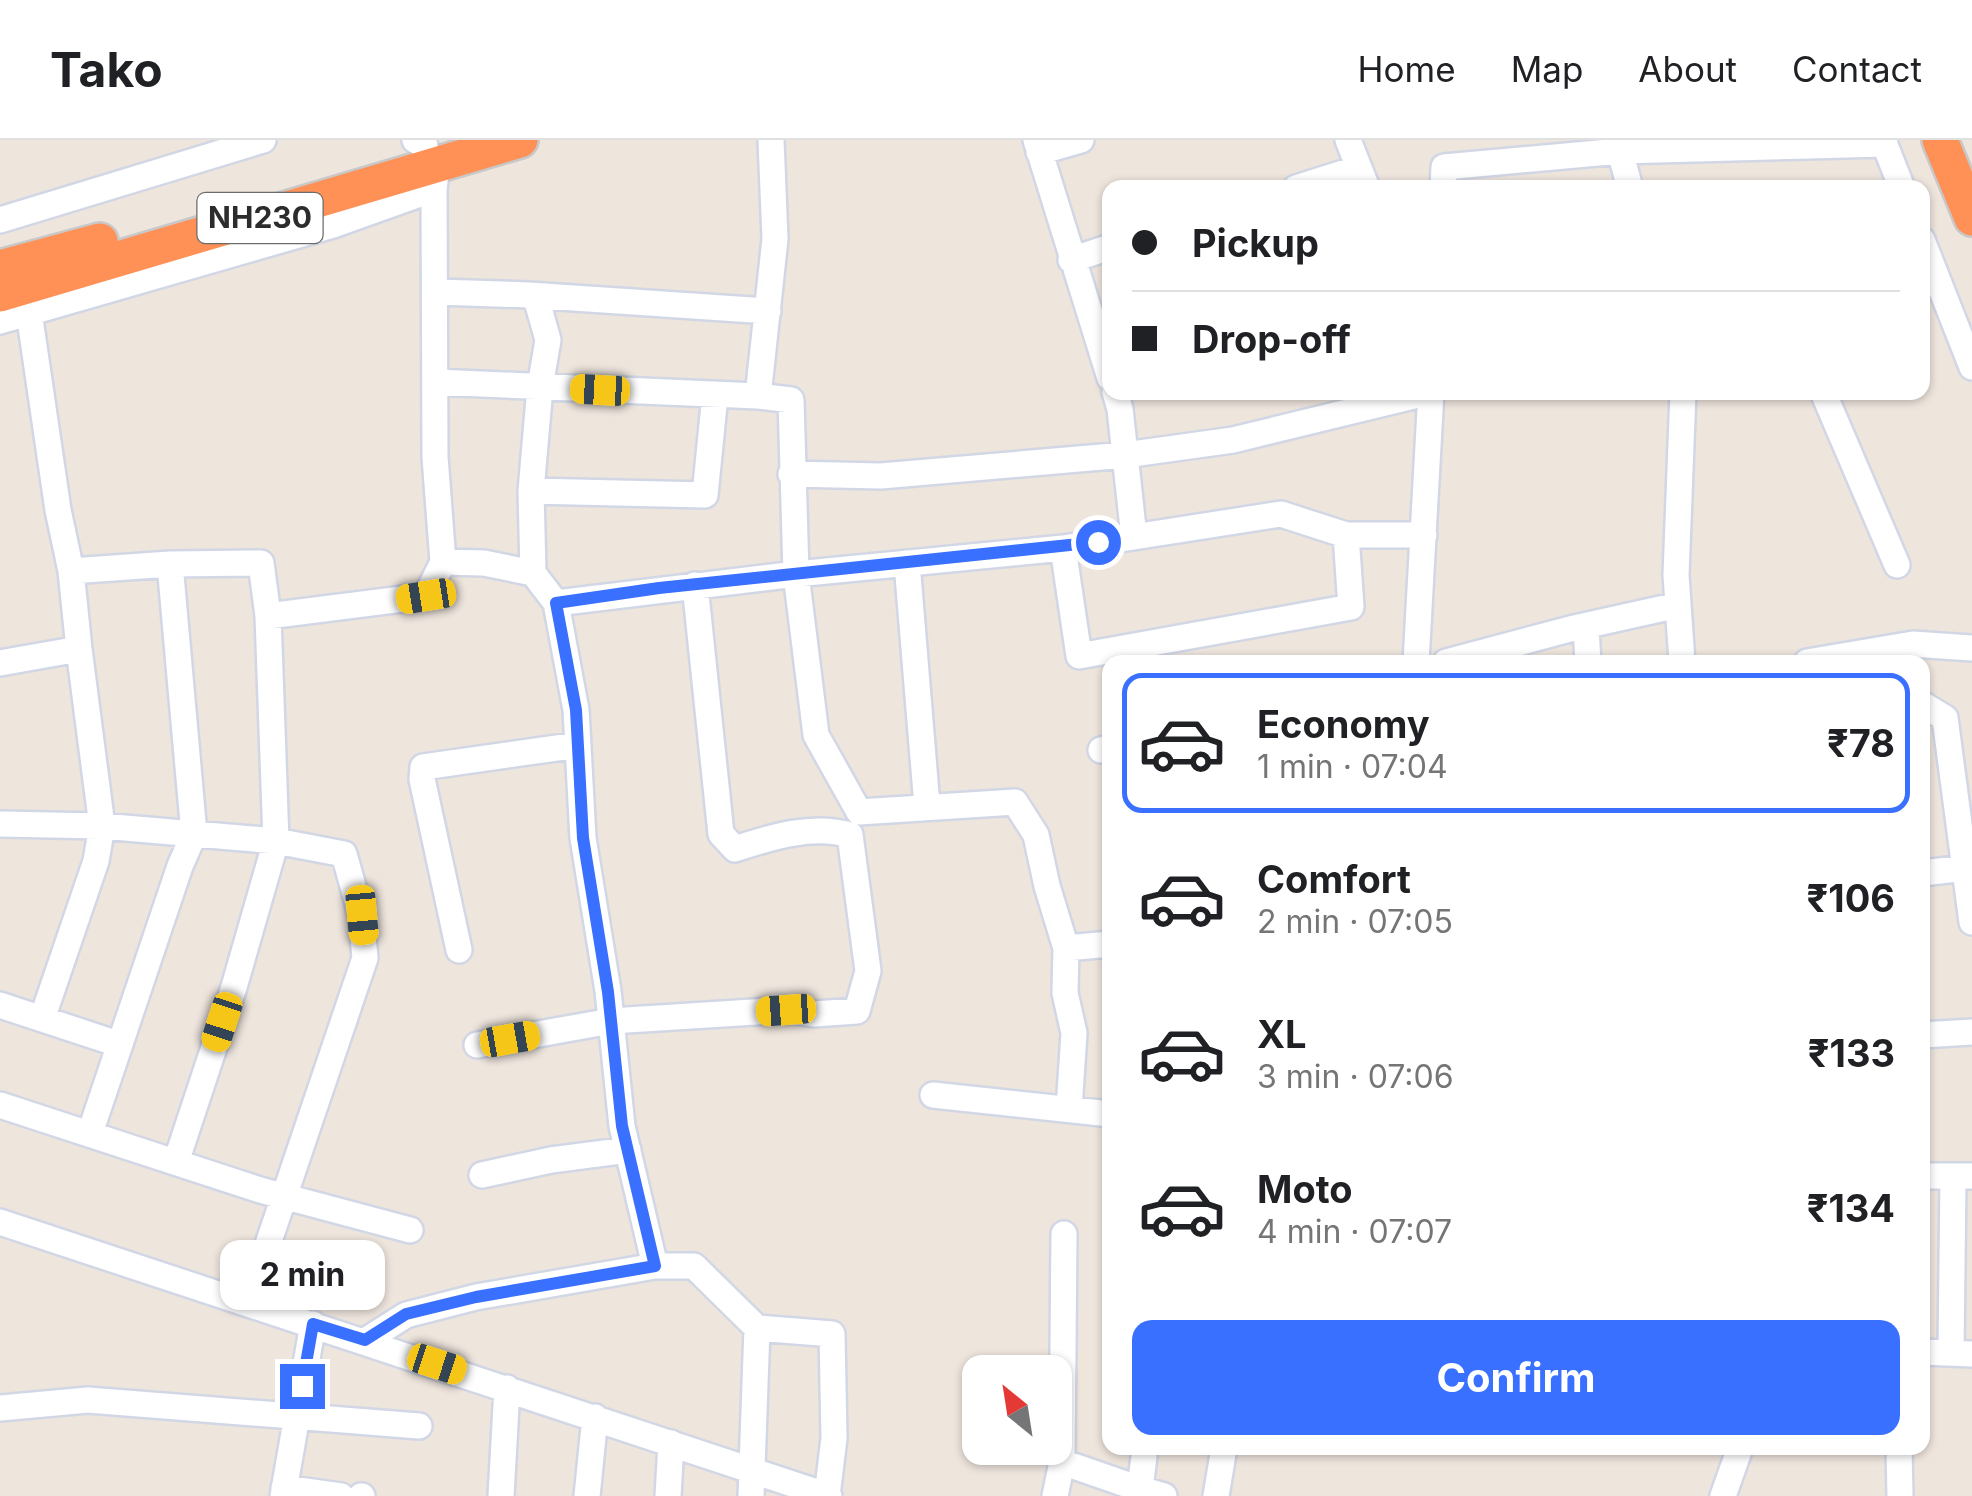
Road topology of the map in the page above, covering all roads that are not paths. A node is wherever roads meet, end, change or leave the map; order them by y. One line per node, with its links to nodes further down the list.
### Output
1 (263, 140): 16 (street)
2 (520, 140): 10 (highway, NH230)
3 (772, 140): 26 (street)
4 (1081, 140): 8 (street)
5 (1348, 140): 11 (street)
6 (1940, 140): 15 (highway)
7 (1884, 142): 9 (street); 14 (street)
8 (1037, 146): 18 (street)
9 (1620, 151): 12 (street); 13 (street)
10 (431, 156): 19 (highway, NH230); 20 (highway, NH230); 21 (street); 25 (street)
11 (1363, 178)
12 (1443, 180)
13 (1628, 180)
14 (1899, 180)
15 (1972, 218)
16 (0, 220)
17 (1102, 250): 18 (street)
18 (1071, 260): 28 (street)
19 (0, 268)
20 (56, 278): 22 (highway, NH230); 25 (street)
21 (437, 292): 23 (street); 30 (street)
22 (0, 294)
23 (529, 294): 26 (street); 31 (street)
24 (1933, 300): 29 (street)
25 (36, 310): 27 (street); 50 (street)
26 (768, 311): 33 (street)
27 (0, 321)
28 (1102, 351)
29 (1972, 367)
30 (436, 382): 31 (street); 46 (street)
31 (540, 387): 32 (street); 41 (street)
32 (715, 394): 33 (street); 41 (street)
33 (758, 396): 40 (street)
34 (1117, 400): 39 (street)
35 (1397, 400): 39 (street)
36 (1430, 400): 43 (street)
37 (1683, 400): 55 (street)
38 (1826, 400): 49 (street)
39 (1125, 454): 40 (street); 44 (street)
40 (792, 474): 52 (street)
41 (531, 491): 51 (street)
42 (1346, 535): 43 (street); 44 (street); 45 (street)
43 (1424, 535): 60 (street)
44 (1134, 537): 45 (street)
45 (1063, 548): 47 (street)
46 (442, 562): 51 (street); 56 (street)
47 (907, 563): 52 (street); 68 (street)
48 (170, 564): 50 (street); 56 (street); 71 (street)
49 (1897, 565)
50 (72, 571): 59 (street)
51 (534, 573): 54 (street)
52 (796, 574): 53 (street); 68 (street)
53 (695, 585): 54 (street); 81 (street)
54 (556, 603): 67 (street)
55 (1678, 606): 57 (street); 63 (street)
56 (268, 616): 72 (street)
57 (1586, 628): 61 (street); 62 (street)
58 (1972, 648): 64 (street)
59 (79, 649): 65 (street); 70 (street)
60 (1416, 655)
61 (1472, 655)
62 (1588, 655)
63 (1682, 655)
64 (1848, 655)
65 (0, 662)
66 (1930, 709): 73 (street)
67 (578, 745): 78 (street); 81 (street)
68 (926, 806): 77 (street)
69 (0, 824): 70 (street)
70 (102, 826): 71 (street); 80 (street)
71 (194, 834): 72 (street); 84 (street)
72 (276, 841): 92 (street); 96 (street)
73 (1966, 868): 74 (street); 75 (street)
74 (1930, 872)
75 (1972, 922)
76 (1102, 945): 77 (street)
77 (1066, 948): 88 (street)
78 (459, 950)
79 (0, 1005): 80 (street)
80 (42, 1019): 84 (street)
81 (611, 1021): 85 (street); 91 (street)
82 (1972, 1032): 83 (street)
83 (1930, 1035)
84 (118, 1044): 90 (street)
85 (476, 1044)
86 (932, 1095): 88 (street)
87 (0, 1104): 90 (street)
88 (1069, 1110): 89 (street)
89 (1102, 1113)
90 (90, 1133): 92 (street)
91 (628, 1150): 93 (street); 100 (street)
92 (176, 1162): 96 (street)
93 (482, 1174)
94 (1930, 1176): 95 (street)
95 (1962, 1177): 106 (street)
96 (283, 1196): 98 (street); 101 (street)
97 (0, 1222): 101 (street)
98 (410, 1230)
99 (1064, 1234): 107 (street)
100 (655, 1266): 103 (street); 104 (street)
101 (248, 1303): 102 (street)
102 (313, 1324): 104 (street); 110 (street)
103 (758, 1328): 120 (street); 127 (street)
104 (365, 1340): 108 (street)
105 (1930, 1352): 106 (street)
106 (1961, 1353)
107 (1063, 1355)
108 (508, 1388): 111 (street); 124 (street)
109 (0, 1408): 110 (street)
110 (297, 1416): 112 (street); 121 (street)
111 (596, 1417): 113 (street); 125 (street)
112 (419, 1426)
113 (671, 1442): 120 (street); 126 (street)
114 (1146, 1455): 122 (street)
115 (1223, 1455): 129 (street)
116 (1738, 1455): 130 (street)
117 (1899, 1455): 131 (street)
118 (1061, 1465): 128 (street)
119 (1071, 1465): 122 (street)
120 (753, 1483): 127 (street)
121 (283, 1492): 123 (street)
122 (1152, 1492)
123 (341, 1496)
124 (501, 1496)
125 (587, 1496)
126 (668, 1496)
127 (828, 1496)
128 (1056, 1496)
129 (1216, 1496)
130 (1723, 1496)
131 (1900, 1496)

